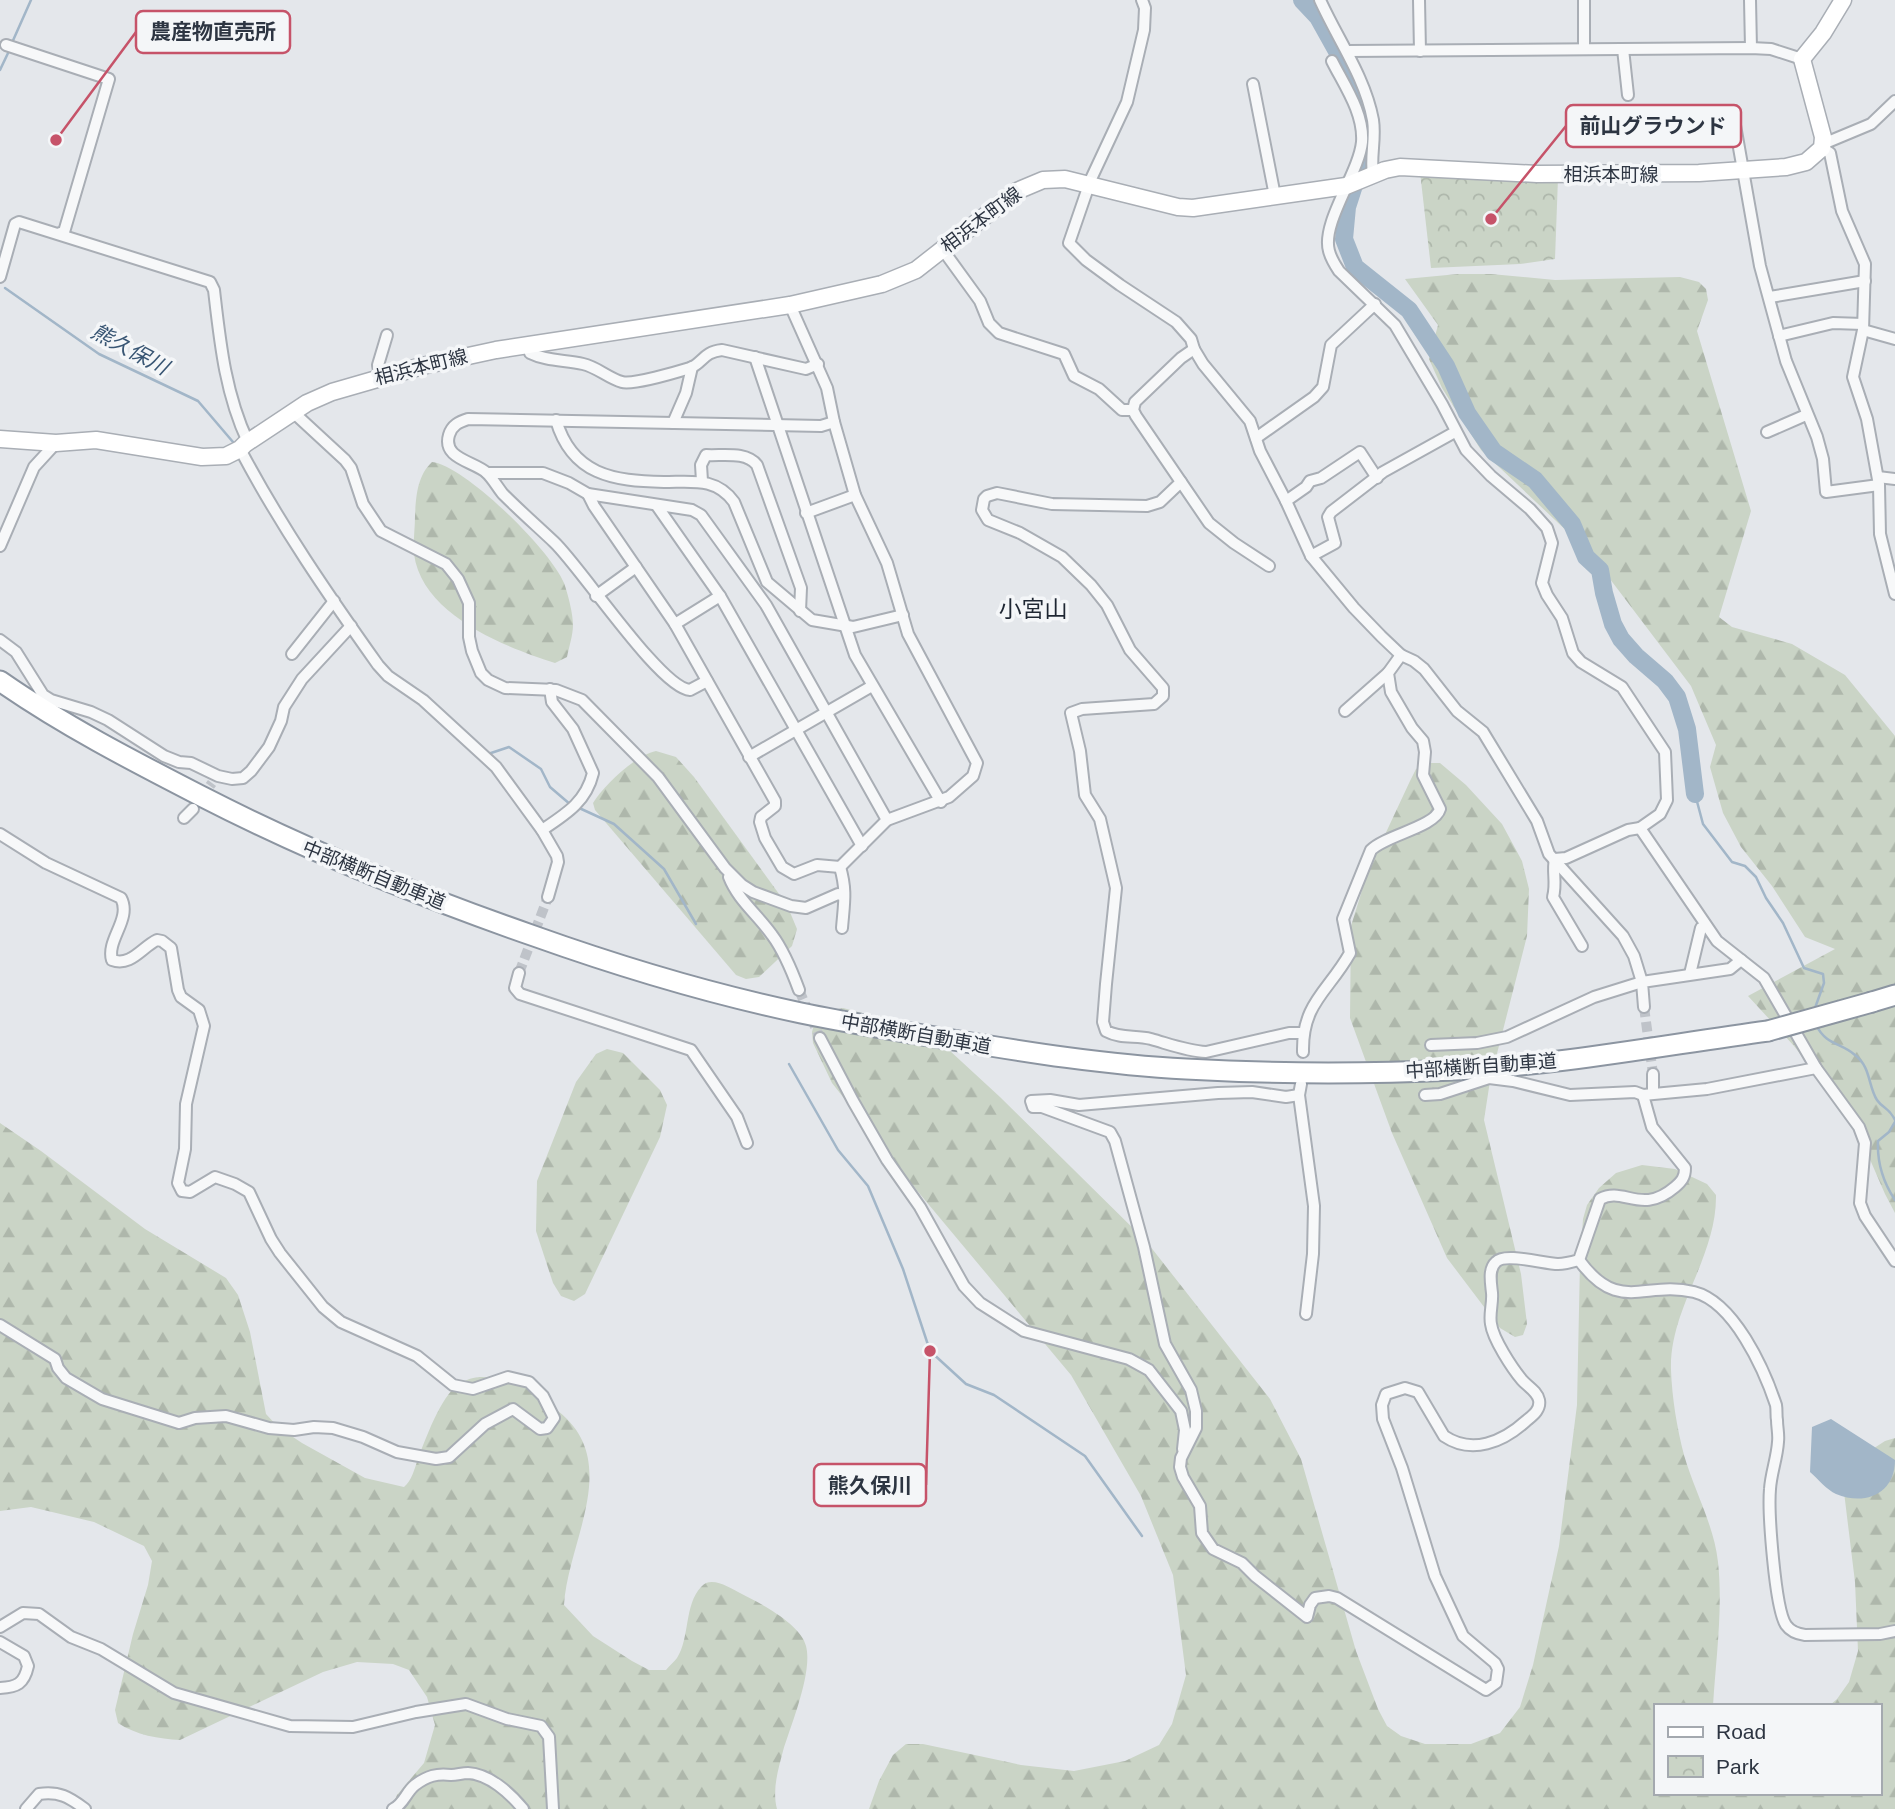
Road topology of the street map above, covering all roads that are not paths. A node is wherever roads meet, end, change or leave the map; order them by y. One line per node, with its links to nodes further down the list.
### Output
1 (1142, 0): 22 (street)
2 (1320, 0): 11 (street)
3 (1419, 0): 12 (street)
4 (1584, 0): 9 (street)
5 (1750, 0): 8 (street)
6 (1843, 0): 13 (main road)
7 (9, 47): 24 (street)
8 (1751, 48): 10 (street); 13 (street)
9 (1584, 49): 10 (street); 12 (street)
10 (1623, 49): 16 (street)
11 (1347, 51): 12 (street); 21 (street)
12 (1420, 51)
13 (1802, 59): 19 (main road)
14 (1332, 61): 21 (street)
15 (1253, 84): 23 (street)
16 (1628, 95)
17 (1895, 102): 19 (street)
18 (1733, 114): 20 (street)
19 (1822, 146): 20 (main road, 相浜本町線); 27 (street)
20 (1744, 170): 21 (main road, 相浜本町線); 28 (street)
21 (1358, 181): 23 (main road, 相浜本町線); 29 (street)
22 (1089, 185): 23 (main road, 相浜本町線); 25 (main road, 相浜本町線); 36 (street)
23 (1275, 196)
24 (60, 233): 26 (street); 53 (street)
25 (943, 250): 30 (main road, 相浜本町線); 41 (street)
26 (0, 277)
27 (1865, 281): 28 (street); 31 (street)
28 (1770, 297): 33 (street)
29 (1375, 304): 48 (street); 50 (street)
30 (790, 305): 35 (main road, 相浜本町線); 38 (street)
31 (1863, 327): 33 (street); 34 (street); 58 (street)
32 (387, 335): 40 (street)
33 (1779, 336): 43 (street)
34 (1895, 339)
35 (528, 345): 39 (street); 40 (main road, 相浜本町線)
36 (1194, 349): 41 (street); 50 (street)
37 (755, 357): 38 (street); 39 (street); 47 (street)
38 (818, 364): 46 (street)
39 (692, 367): 45 (street)
40 (380, 377): 42 (main road, 相浜本町線)
41 (1133, 410): 59 (street)
42 (293, 412): 53 (main road, 相浜本町線); 85 (street)
43 (1806, 415): 49 (street); 58 (street)
44 (555, 420): 45 (street); 54 (street); 57 (street)
45 (673, 422): 47 (street)
46 (834, 422): 47 (street); 61 (street)
47 (776, 425): 64 (street)
48 (1455, 432): 55 (street); 94 (street)
49 (1767, 432)
50 (1256, 438): 62 (street)
51 (0, 439): 52 (main road, 相浜本町線)
52 (56, 443): 53 (main road, 相浜本町線); 65 (street)
53 (244, 446): 72 (street)
54 (487, 473): 60 (street); 70 (street)
55 (1377, 478): 62 (street); 66 (street)
56 (1895, 479): 58 (street)
57 (702, 481): 73 (street); 73 (street)
58 (1878, 481): 69 (street)
59 (1181, 482): 67 (street); 113 (street)
60 (588, 494): 63 (street); 68 (street)
61 (855, 495): 64 (street); 74 (street)
62 (1286, 501): 66 (street)
63 (657, 506): 71 (street); 87 (street)
64 (806, 513): 77 (street)
65 (0, 546)
66 (1311, 556): 80 (street)
67 (1269, 566)
68 (636, 567): 70 (street); 75 (street)
69 (1895, 589)
70 (596, 596): 83 (street)
71 (720, 596): 75 (street); 88 (street)
72 (334, 601): 76 (street); 79 (street)
73 (800, 611): 77 (street)
74 (902, 615): 77 (street); 90 (street)
75 (675, 624): 83 (street)
76 (351, 626): 78 (street); 95 (street)
77 (845, 626): 84 (street)
78 (0, 640)
79 (292, 653)
80 (1401, 655): 81 (street); 98 (street)
81 (1388, 673): 86 (street); 113 (street)
82 (0, 681): 111 (highway, 中部横断自動車道, bridge)
83 (707, 681): 89 (street)
84 (872, 686): 87 (street); 90 (street)
85 (550, 689): 95 (street); 100 (street)
86 (1345, 711)
87 (825, 712): 88 (street); 93 (street)
88 (795, 729): 89 (street); 97 (street)
89 (750, 757): 99 (street)
90 (941, 802): 93 (street)
91 (193, 809): 92 (street)
92 (184, 818)
93 (887, 820): 97 (street)
94 (1640, 828): 98 (street); 103 (street)
95 (542, 830): 102 (street)
96 (0, 834): 125 (street)
97 (862, 846): 99 (street)
98 (1555, 859): 105 (street); 109 (street)
99 (840, 867): 101 (street)
100 (725, 868): 101 (street); 110 (street)
101 (844, 896): 104 (street)
102 (548, 897)
103 (1706, 926): 106 (street); 108 (street)
104 (842, 928)
105 (1582, 946)
106 (1741, 960): 108 (street); 117 (street)
107 (519, 974): 121 (street)
108 (1690, 974): 109 (street)
109 (1642, 982): 112 (street); 115 (street)
110 (799, 990)
111 (1895, 995)
112 (1644, 1007)
113 (1302, 1033): 116 (street)
114 (820, 1038): 126 (street)
115 (1431, 1045)
116 (1303, 1052)
117 (1816, 1068): 119 (street); 123 (street)
118 (1653, 1074): 119 (street)
119 (1648, 1094): 120 (street); 122 (street)
120 (1424, 1095)
121 (747, 1143)
122 (1579, 1260): 126 (street); 128 (street)
123 (1895, 1261)
124 (1306, 1314): 126 (street)
125 (0, 1325)
126 (1181, 1458)
127 (0, 1627): 135 (street)
128 (1895, 1631)
129 (0, 1642): 130 (street)
130 (0, 1688)
131 (26, 1809): 132 (street)
132 (85, 1809)
133 (393, 1809): 134 (street)
134 (523, 1809)
135 (553, 1809)

